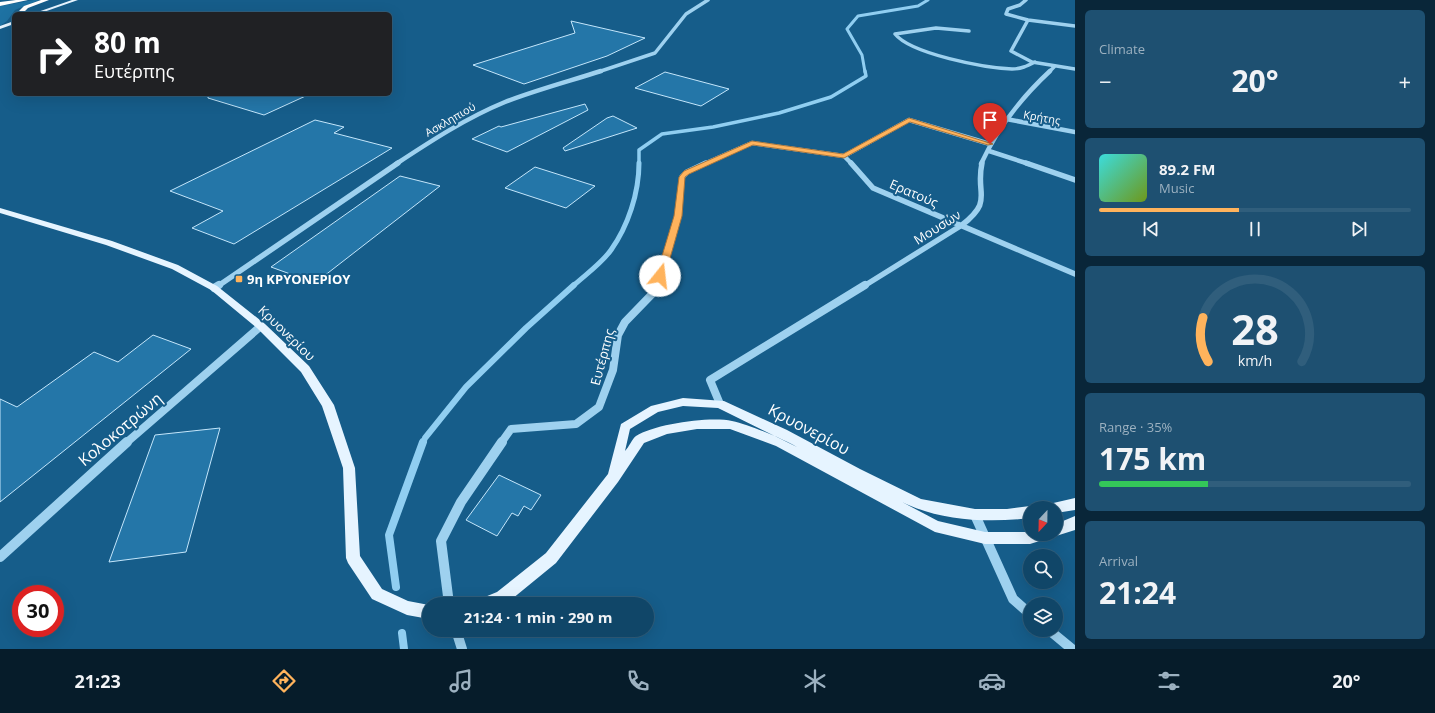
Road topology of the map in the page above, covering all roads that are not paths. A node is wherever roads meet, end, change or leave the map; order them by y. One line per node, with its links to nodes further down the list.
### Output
1 (25, 0): 6 (highway)
2 (46, 0): 7 (highway)
3 (76, 0): 8 (main road)
4 (708, 0): 26 (street, Ασκληπιού)
5 (1026, 0): 9 (street)
6 (0, 4)
7 (21, 12)
8 (40, 12)
9 (1028, 20): 11 (street); 14 (street)
10 (12, 22): 12 (main road)
11 (1075, 26)
12 (0, 28)
13 (969, 31): 14 (street)
14 (1035, 62): 15 (street)
15 (1055, 66): 16 (street); 17 (street, Μουσών)
16 (1075, 69)
17 (1006, 120): 18 (street, Κρήτης); 19 (street, Μουσών)
18 (1075, 132)
19 (990, 144): 20 (street, Μουσών); 21 (street)
20 (989, 151): 22 (street); 24 (street, Μουσών)
21 (844, 156): 24 (street, Ερατούς); 39 (street, Ευτέρπης)
22 (1075, 180)
23 (0, 210): 26 (main road, Κρυονερίου)
24 (962, 226): 25 (street, Ερατούς); 28 (street, Μουσών)
25 (1075, 274)
26 (214, 288): 27 (main road, Κρυονερίου)
27 (261, 326): 38 (street, Κολοκοτρώνη); 42 (main road, Κρυονερίου)
28 (720, 404): 29 (main road, Κρυονερίου); 33 (main road, Κρυονερίου)
29 (613, 478): 36 (main road, Κρυονερίου); 40 (main road, Κρυονερίου)
30 (1075, 504): 31 (main road)
31 (1063, 506)
32 (1023, 513): 33 (main road, Κρυονερίου)
33 (975, 515): 36 (street)
34 (1075, 522): 35 (main road)
35 (1063, 528)
36 (985, 538): 37 (main road, Κρυονερίου); 41 (street)
37 (1023, 538)
38 (0, 557)
39 (448, 597)
40 (503, 597)
41 (1023, 608)
42 (422, 611)
43 (458, 637): 45 (street)
44 (1058, 637): 46 (street)
45 (462, 649)
46 (1072, 649)

